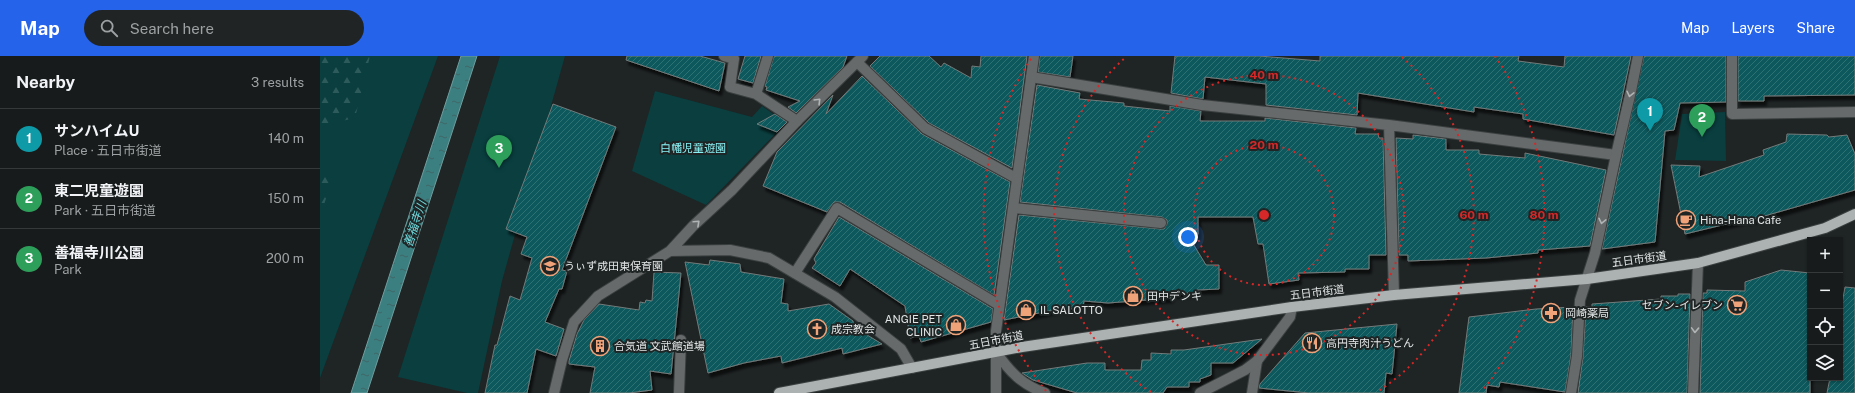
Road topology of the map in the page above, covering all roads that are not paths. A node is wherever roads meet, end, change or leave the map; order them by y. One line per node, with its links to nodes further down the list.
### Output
1 (724, 56): 8 (street)
2 (768, 56): 8 (street)
3 (1034, 56): 7 (street)
4 (1638, 56): 12 (street, one-way to 12)
5 (1732, 56): 9 (street)
6 (860, 59): 10 (street, one-way to 6); 13 (street)
7 (1031, 76): 11 (street); 13 (street)
8 (756, 94): 10 (street)
9 (1855, 112)
10 (798, 121): 17 (street, one-way to 10)
11 (1389, 126): 12 (street); 21 (street)
12 (1616, 155): 20 (street, one-way to 20)
13 (1016, 178): 14 (street)
14 (1013, 208): 16 (street); 22 (street)
15 (1855, 214): 18 (main road, 五日市街道)
16 (1161, 223)
17 (670, 251): 19 (street); 28 (street)
18 (1698, 263): 20 (main road, 五日市街道); 36 (street, one-way to 36)
19 (795, 273): 22 (street); 27 (street)
20 (1587, 279): 21 (main road, 五日市街道); 35 (street)
21 (1394, 295): 23 (main road, 五日市街道)
22 (999, 305): 25 (street)
23 (1292, 307): 25 (main road, 五日市街道); 26 (street)
24 (681, 340): 29 (street)
25 (996, 352): 27 (main road, 五日市街道); 31 (street); 32 (street)
26 (1257, 361): 33 (street); 34 (street)
27 (912, 368): 30 (main road, 五日市街道)
28 (554, 393)
29 (679, 393)
30 (779, 393)
31 (996, 393)
32 (1045, 393)
33 (1200, 393)
34 (1252, 393)
35 (1571, 393)
36 (1693, 393)

